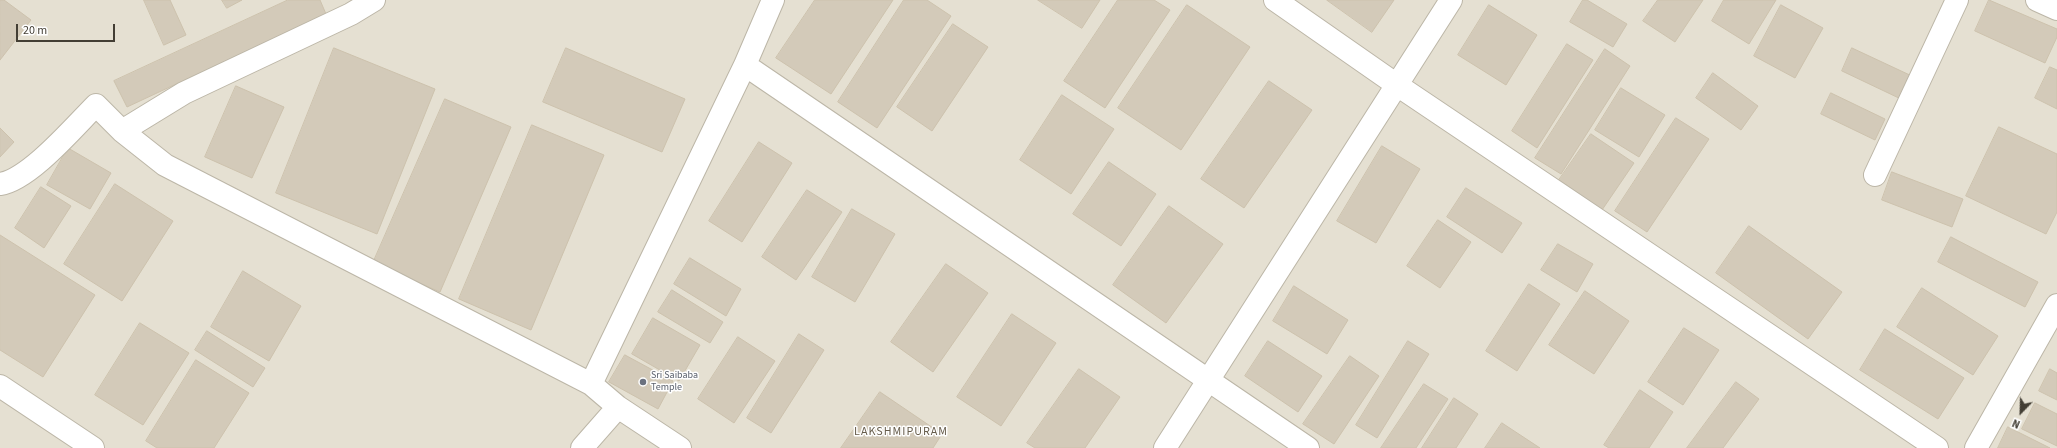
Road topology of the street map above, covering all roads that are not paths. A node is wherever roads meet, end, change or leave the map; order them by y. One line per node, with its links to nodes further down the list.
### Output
1 (374, 0): 10 (street)
2 (773, 0): 8 (street)
3 (1275, 0): 9 (street)
4 (1451, 0): 9 (street)
5 (1957, 0): 11 (street)
6 (2037, 0): 7 (street)
7 (2057, 9)
8 (745, 65): 14 (street); 15 (street)
9 (1397, 85): 14 (street); 23 (street)
10 (122, 131): 12 (street); 15 (street)
11 (1875, 175)
12 (0, 184)
13 (2057, 306): 24 (street)
14 (1208, 380): 21 (street); 22 (street)
15 (591, 384): 17 (street)
16 (0, 386): 18 (street)
17 (618, 407): 19 (street); 20 (street)
18 (93, 448)
19 (582, 448)
20 (680, 448)
21 (1165, 448)
22 (1308, 448)
23 (1937, 448)
24 (1976, 448)

